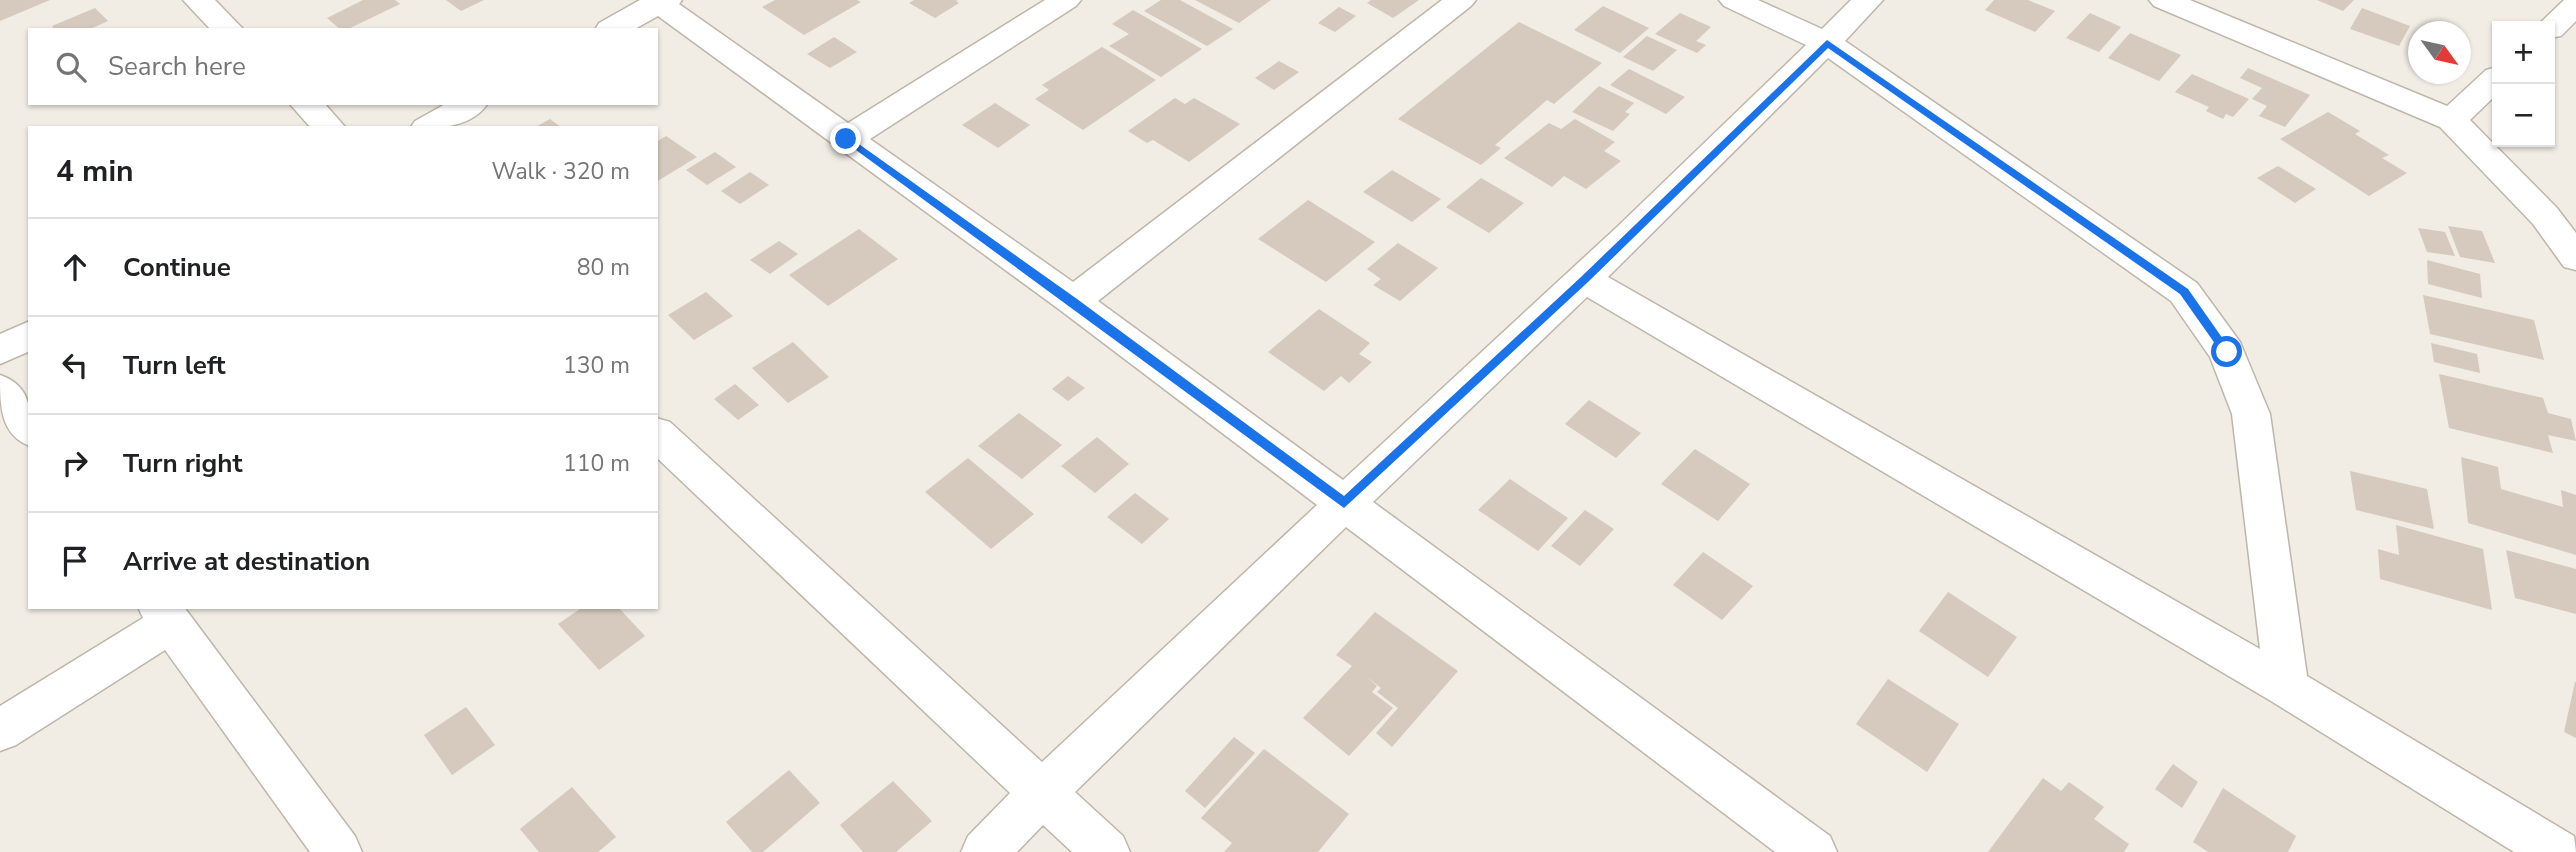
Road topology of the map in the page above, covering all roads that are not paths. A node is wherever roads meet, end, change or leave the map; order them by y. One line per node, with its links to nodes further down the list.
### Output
1 (198, 0): 10 (street)
2 (1066, 0): 19 (street)
3 (1461, 0): 22 (street)
4 (1734, 0): 12 (street)
5 (1868, 0): 12 (street)
6 (2164, 0): 16 (street)
7 (661, 1): 11 (street); 19 (street)
8 (2576, 5): 9 (street)
9 (2555, 24)
10 (227, 28)
11 (614, 28)
12 (1827, 43): 21 (street); 30 (street)
13 (2492, 82): 16 (street)
14 (306, 105): 17 (street)
15 (468, 105): 18 (street)
16 (2451, 120): 20 (street)
17 (328, 126)
18 (430, 126)
19 (846, 139): 22 (street)
20 (2576, 258)
21 (1584, 279): 28 (street); 30 (street)
22 (1073, 301): 28 (street)
23 (28, 336): 24 (street)
24 (0, 350)
25 (0, 390): 26 (street)
26 (28, 428)
27 (658, 435): 32 (street)
28 (1344, 503): 32 (street); 36 (street)
29 (165, 615): 31 (street); 33 (street)
30 (2287, 687): 37 (street)
31 (0, 730)
32 (1042, 791): 34 (street); 35 (street)
33 (338, 852)
34 (985, 852)
35 (1106, 852)
36 (1813, 852)
37 (2557, 852)

